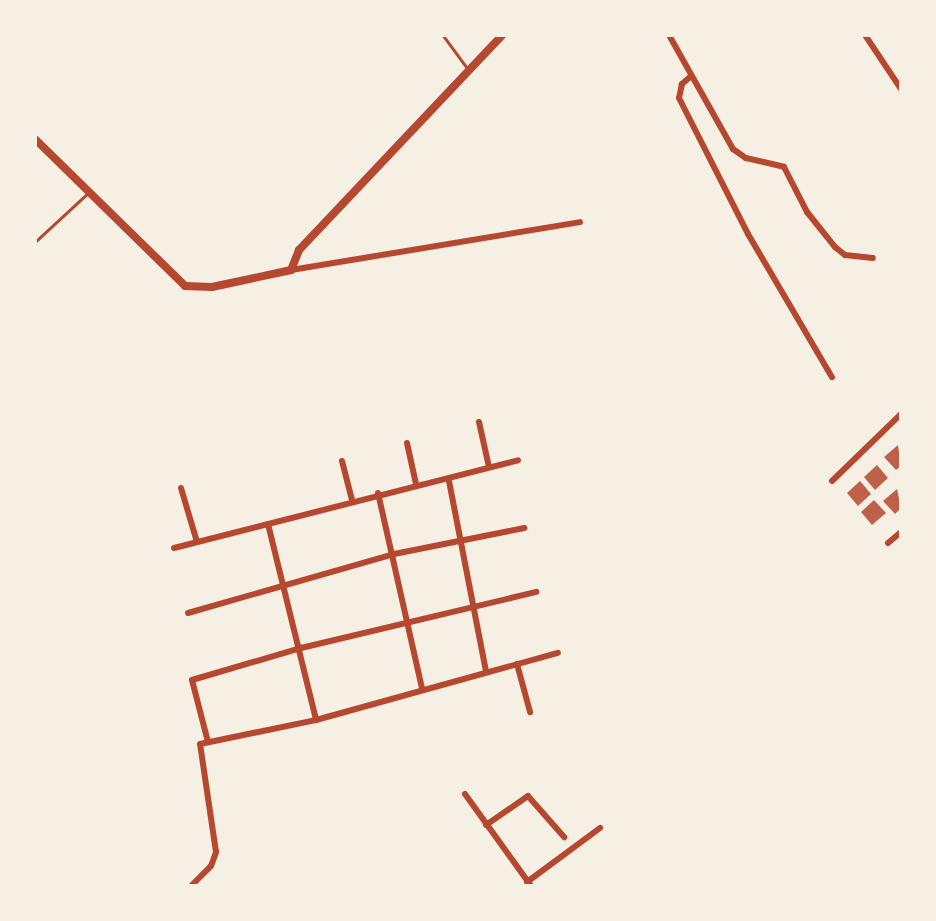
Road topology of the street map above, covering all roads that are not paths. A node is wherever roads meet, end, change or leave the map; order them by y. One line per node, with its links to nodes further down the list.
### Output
1 (443, 35): 5 (lane)
2 (502, 35): 5 (street)
3 (669, 35): 6 (street)
4 (865, 35): 7 (street)
5 (470, 72): 13 (street)
6 (690, 77): 12 (street); 14 (street)
7 (900, 85)
8 (35, 139): 9 (street)
9 (89, 192): 11 (lane); 13 (street)
10 (580, 222): 13 (street)
11 (35, 242)
12 (873, 258)
13 (291, 270)
14 (832, 377)
15 (901, 414): 22 (street)
16 (479, 422): 20 (street)
17 (407, 443): 23 (street)
18 (518, 460): 20 (street)
19 (342, 461): 26 (street)
20 (489, 467): 21 (street)
21 (449, 481): 23 (street); 31 (street)
22 (832, 481)
23 (416, 484): 25 (street)
24 (181, 488): 30 (street)
25 (378, 493): 26 (street); 34 (street)
26 (352, 500): 27 (street)
27 (268, 524): 30 (street); 35 (street)
28 (524, 528): 31 (street)
29 (901, 531): 32 (street)
30 (197, 542): 33 (street)
31 (460, 543): 34 (street); 37 (street)
32 (888, 543)
33 (174, 548)
34 (394, 554): 35 (street); 39 (street)
35 (283, 584): 38 (street); 40 (street)
36 (536, 592): 37 (street)
37 (470, 605): 39 (street); 43 (street)
38 (188, 613)
39 (405, 623): 40 (street); 44 (street)
40 (301, 648): 46 (street); 47 (street)
41 (558, 653): 42 (street)
42 (517, 664): 43 (street); 45 (street)
43 (486, 671): 44 (street)
44 (422, 689): 46 (street)
45 (530, 712)
46 (316, 720): 47 (street)
47 (208, 742): 53 (street)
48 (465, 794): 49 (street)
49 (486, 825): 51 (street); 52 (street)
50 (600, 828): 52 (street)
51 (564, 837)
52 (529, 884)
53 (191, 886)

